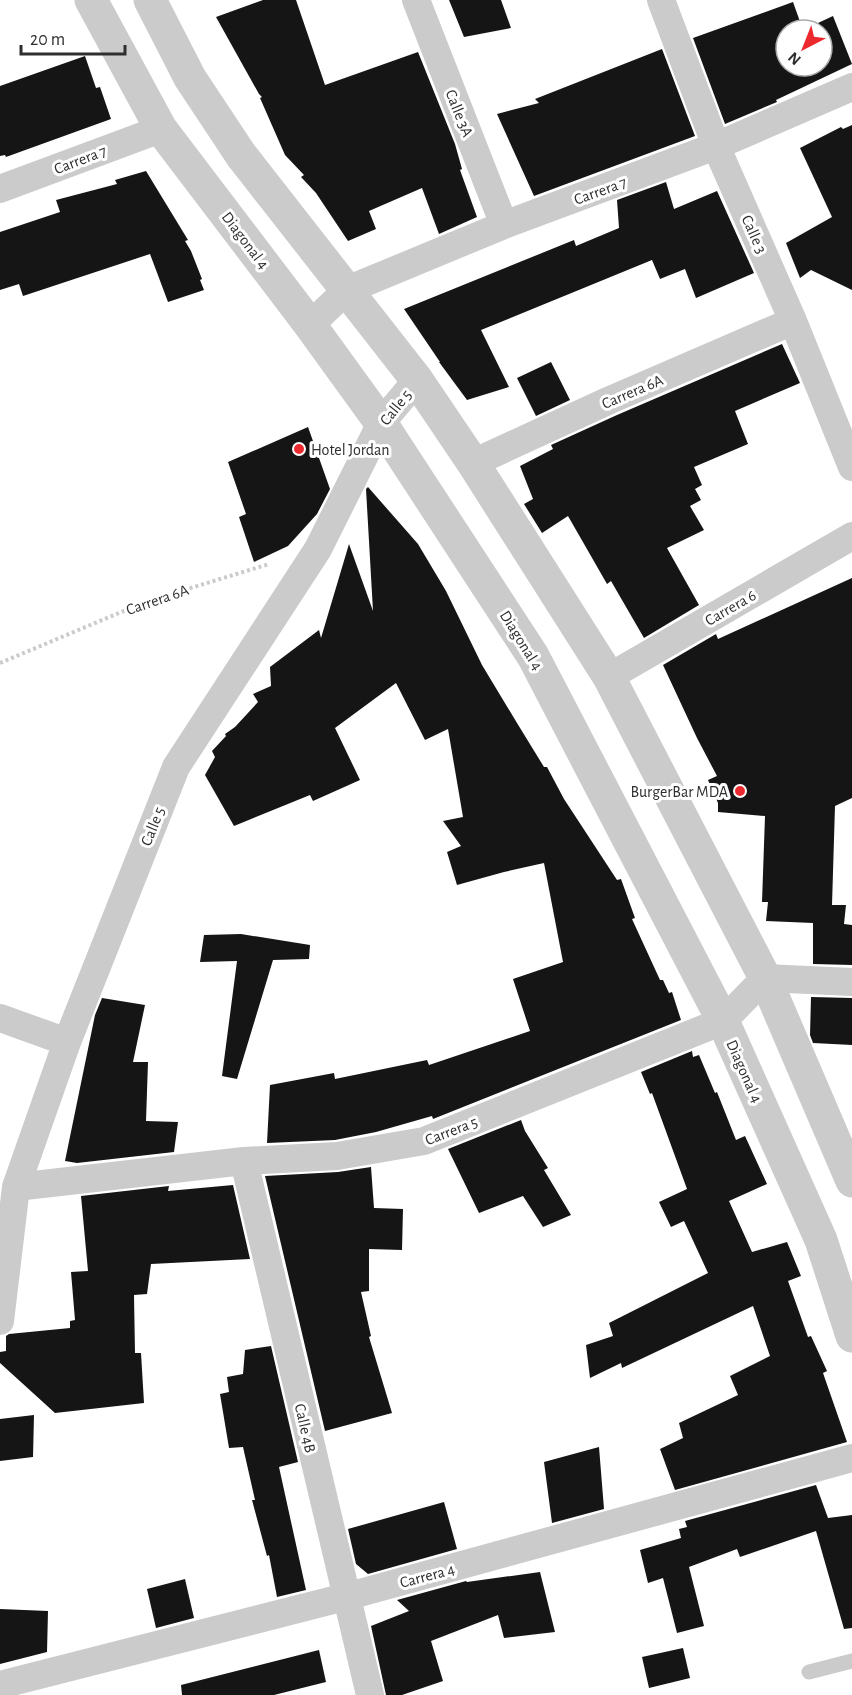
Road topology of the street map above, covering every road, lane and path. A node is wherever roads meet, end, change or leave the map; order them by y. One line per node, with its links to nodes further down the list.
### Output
1 (91, 0): 6 (street, Diagonal 4)
2 (150, 0): 10 (street)
3 (416, 0): 9 (street, Calle 3A)
4 (661, 0): 7 (street, Calle 3)
5 (852, 87): 7 (street, Carrera 7)
6 (161, 129): 8 (street, Carrera 7); 12 (street, Diagonal 4)
7 (716, 146): 9 (street, Carrera 7); 11 (street, Calle 3)
8 (0, 189)
9 (504, 225): 10 (street, Carrera 7)
10 (347, 290): 12 (street); 13 (street)
11 (793, 321): 15 (street, Carrera 6A); 16 (street, Calle 3)
12 (310, 325): 14 (street, Diagonal 4)
13 (417, 380): 14 (street, Calle 5); 15 (street)
14 (381, 423): 18 (street, Calle 5); 24 (street, Diagonal 4)
15 (473, 463): 20 (street)
16 (852, 467)
17 (852, 536): 20 (street, Carrera 6)
18 (318, 549): 19 (path, Carrera 6A); 25 (street, Calle 5)
19 (0, 663)
20 (609, 677): 21 (street)
21 (765, 978): 22 (street); 24 (street, Carrera 5); 27 (street)
22 (852, 982)
23 (0, 1018): 25 (street)
24 (723, 1021): 26 (street, Carrera 5); 30 (street, Diagonal 4)
25 (67, 1042): 28 (street, Calle 5)
26 (244, 1161): 28 (street, Carrera 5); 32 (street, Calle 4B)
27 (852, 1181)
28 (16, 1187): 29 (street, Calle 5)
29 (0, 1321)
30 (852, 1336)
31 (852, 1458): 32 (street, Carrera 4)
32 (345, 1597): 35 (street, Carrera 4); 36 (street, Calle 4B)
33 (852, 1661): 34 (lane)
34 (809, 1672)
35 (0, 1685)
36 (370, 1695)

